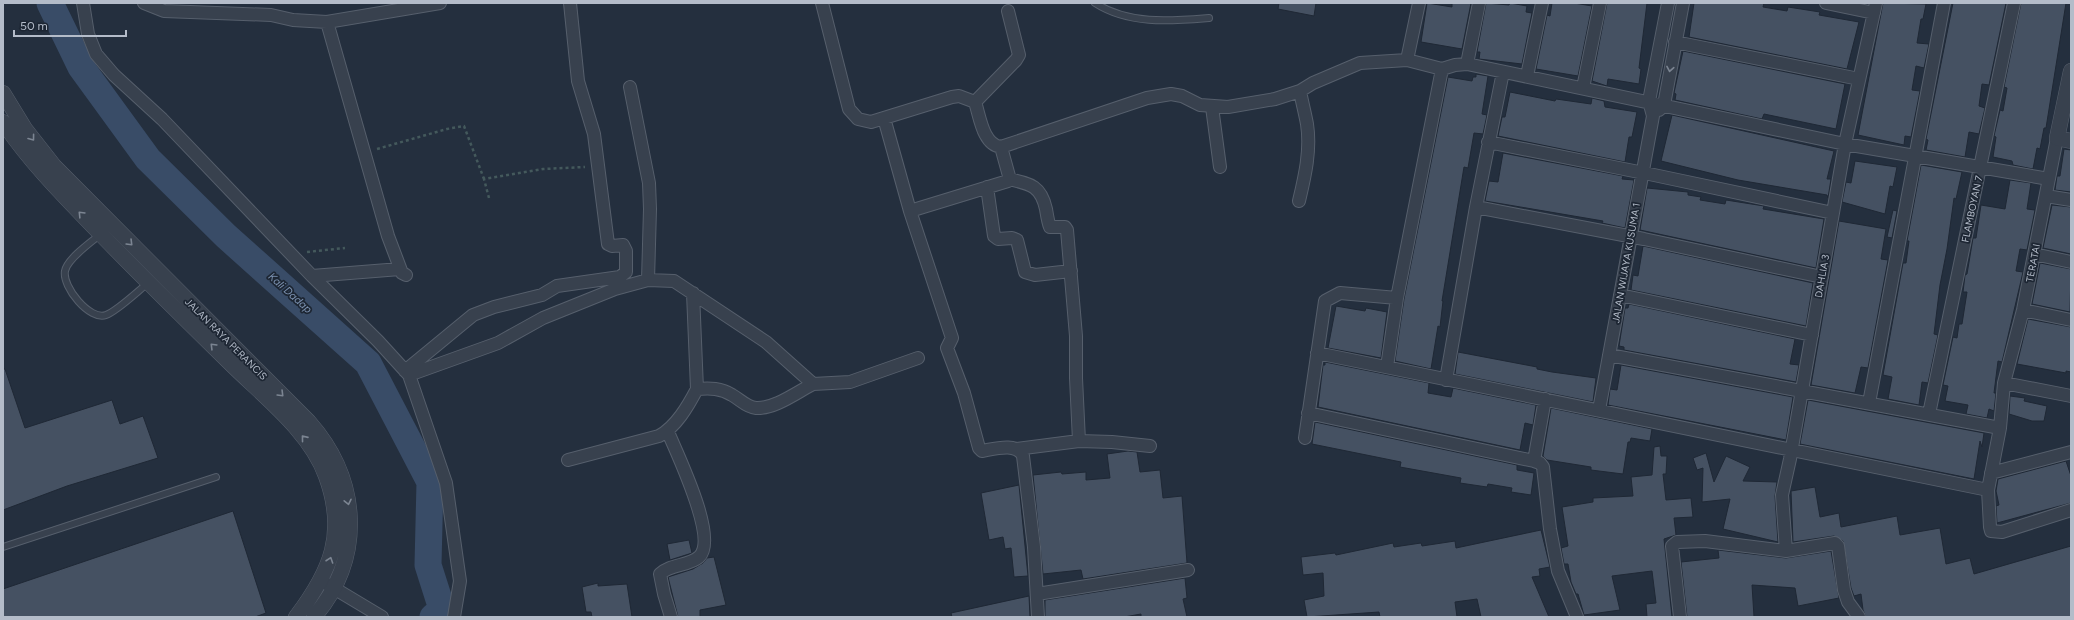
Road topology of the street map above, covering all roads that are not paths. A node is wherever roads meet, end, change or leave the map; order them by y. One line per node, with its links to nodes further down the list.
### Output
1 (83, 3): 61 (street)
2 (144, 3): 19 (street)
3 (440, 3): 19 (street)
4 (570, 3): 75 (street)
5 (822, 3): 38 (street)
6 (1095, 3): 18 (lane)
7 (1419, 3): 21 (street)
8 (1479, 3): 22 (street)
9 (1542, 3): 26 (street)
10 (1600, 3): 29 (street)
11 (1668, 3): 32 (street, JALAN WIJAYA KUSUMA 1)
12 (1682, 3): 20 (street)
13 (1826, 3): 16 (street)
14 (1944, 3): 43 (street)
15 (2014, 3): 45 (street, FLAMBOYAN 7)
16 (1875, 8): 27 (street, DAHLIA 3)
17 (1008, 11): 33 (street)
18 (1209, 18)
19 (327, 22): 61 (street)
20 (1675, 42): 27 (street); 34 (street, one-way to 34)
21 (1407, 60): 23 (street); 30 (street)
22 (1467, 64): 23 (street); 25 (street)
23 (1442, 69): 67 (street)
24 (2071, 71): 39 (street, TERATAI)
25 (1503, 72): 26 (street); 40 (street)
26 (1527, 76): 29 (street)
27 (1859, 79): 41 (street, DAHLIA 3)
28 (630, 87): 64 (street)
29 (1583, 88): 32 (street)
30 (1300, 91): 35 (street); 52 (street)
31 (3, 93): 37 (street, JALAN RAYA PERANCIS)
32 (1649, 101): 34 (street); 36 (street, JALAN WIJAYA KUSUMA 1)
33 (974, 102): 38 (street); 42 (street)
34 (1664, 105): 36 (street); 41 (street)
35 (1212, 107): 42 (street); 44 (street)
36 (1653, 116): 46 (street, JALAN WIJAYA KUSUMA 1)
37 (7, 118): 56 (street, JALAN RAYA PERANCIS)
38 (884, 118): 54 (street)
39 (2064, 140): 48 (street, TERATAI)
40 (1488, 142): 46 (street); 53 (street)
41 (1845, 144): 43 (street); 55 (street, DAHLIA 3)
42 (1001, 147): 47 (street)
43 (1915, 156): 45 (street); 83 (street)
44 (1220, 167)
45 (1980, 167): 48 (street); 86 (street, FLAMBOYAN 7)
46 (1642, 172): 55 (street); 57 (street, JALAN WIJAYA KUSUMA 1)
47 (1009, 179): 49 (street); 60 (street)
48 (2049, 179): 50 (street, TERATAI)
49 (987, 187): 54 (street); 60 (street)
50 (2046, 196): 51 (street); 58 (street, TERATAI)
51 (2071, 200)
52 (1299, 201)
53 (1476, 207): 57 (street); 76 (street)
54 (910, 211): 92 (street)
55 (1833, 213): 62 (street, DAHLIA 3)
56 (106, 229): 63 (street, JALAN RAYA PERANCIS); 63 (lane)
57 (1631, 237): 62 (street); 66 (street, JALAN WIJAYA KUSUMA 1)
58 (2034, 254): 59 (street); 68 (street, TERATAI)
59 (2071, 262)
60 (1071, 271): 90 (street)
61 (312, 276): 75 (street)
62 (1822, 277): 70 (street, DAHLIA 3)
63 (154, 278): 104 (street, JALAN RAYA PERANCIS)
64 (648, 280): 65 (street); 75 (street)
65 (693, 294): 78 (street); 79 (street)
66 (1620, 295): 70 (street); 72 (street, JALAN WIJAYA KUSUMA 1)
67 (1397, 298): 71 (street); 74 (street)
68 (2023, 310): 69 (street); 77 (street, TERATAI)
69 (2071, 320)
70 (1812, 335): 80 (street, DAHLIA 3)
71 (1317, 353): 74 (street); 85 (street)
72 (1609, 355): 80 (street); 84 (street, JALAN WIJAYA KUSUMA 1)
73 (918, 358): 78 (street)
74 (1387, 367): 76 (street)
75 (407, 373): 109 (street)
76 (1446, 380): 82 (street)
77 (2004, 383): 81 (street); 87 (street, TERATAI)
78 (813, 384): 79 (street)
79 (697, 389): 88 (street)
80 (1802, 390): 83 (street); 93 (street, DAHLIA 3)
81 (2071, 396)
82 (1545, 399): 84 (street); 96 (street)
83 (1869, 403): 86 (street)
84 (1599, 410): 93 (street)
85 (1308, 413): 89 (street); 96 (street)
86 (1929, 414): 87 (street)
87 (2000, 428): 97 (street, TERATAI)
88 (668, 432): 95 (street); 110 (street)
89 (1305, 438)
90 (1079, 441): 91 (street); 92 (street)
91 (1150, 446)
92 (1016, 449): 105 (street)
93 (1792, 450): 99 (street); 102 (street, DAHLIA 3)
94 (2071, 452): 97 (street)
95 (568, 460)
96 (1534, 461): 112 (street)
97 (1991, 473): 99 (street, TERATAI)
98 (216, 477): 101 (lane)
99 (1988, 490): 100 (street, TERATAI)
100 (2071, 510)
101 (3, 547)
102 (1786, 551): 113 (street); 114 (street)
103 (1188, 570): 105 (street)
104 (328, 584): 106 (street); 107 (street, JALAN RAYA PERANCIS); 108 (street, JALAN RAYA PERANCIS)
105 (1036, 594): 111 (street)
106 (377, 613)
107 (296, 617)
108 (314, 617)
109 (454, 617)
110 (670, 617)
111 (1038, 617)
112 (1577, 617)
113 (1680, 617)
114 (1859, 617)

